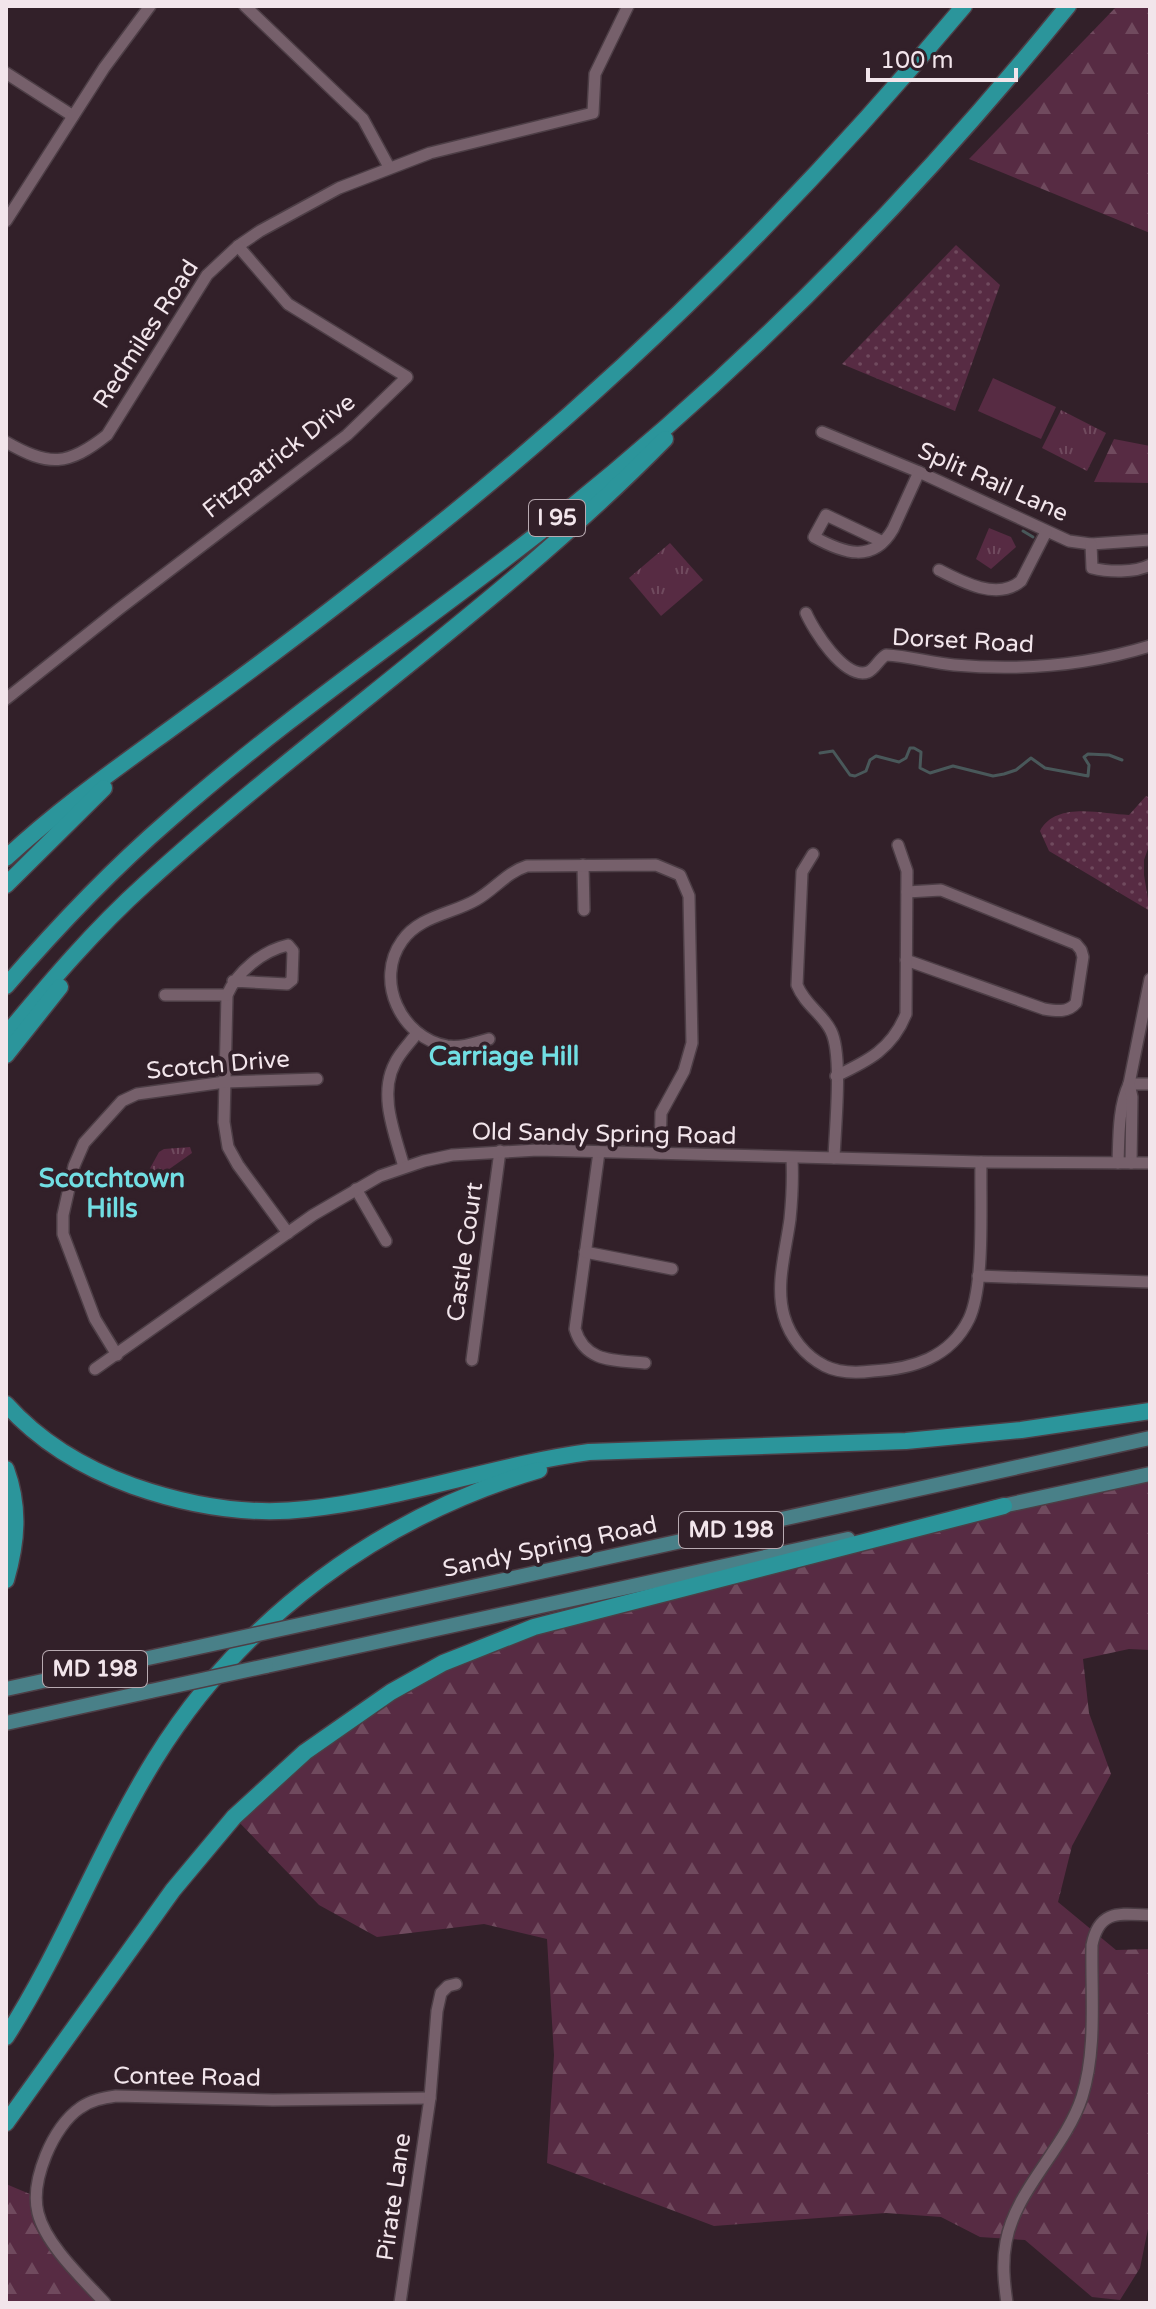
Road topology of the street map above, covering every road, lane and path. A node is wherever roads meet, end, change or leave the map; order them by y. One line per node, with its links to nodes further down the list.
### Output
1 (150, 6): 7 (street)
2 (245, 6): 8 (street)
3 (628, 6): 8 (street, Redmiles Road)
4 (964, 6): 24 (highway)
5 (1068, 6): 11 (highway, I 95)
6 (6, 73): 7 (street)
7 (73, 116): 9 (street)
8 (389, 167): 10 (street, Redmiles Road)
9 (6, 221)
10 (238, 246): 13 (street, Redmiles Road); 23 (street, Fitzpatrick Drive)
11 (742, 358): 25 (highway); 36 (highway, I 95)
12 (822, 432): 14 (street, Split Rail Lane)
13 (6, 442)
14 (919, 472): 15 (street, Split Rail Lane); 17 (street)
15 (1046, 532): 18 (street, Split Rail Lane); 20 (street)
16 (1150, 540): 18 (street, Split Rail Lane)
17 (883, 542): 17 (street)
18 (1091, 544): 19 (street)
19 (1150, 565)
20 (939, 570)
21 (806, 613): 22 (street, Dorset Road)
22 (1150, 646)
23 (6, 699)
24 (197, 710): 28 (highway); 30 (highway)
25 (255, 790): 40 (highway); 42 (highway)
26 (898, 845): 31 (street)
27 (813, 854): 43 (street)
28 (6, 858)
29 (583, 865): 32 (street); 39 (street); 50 (street)
30 (6, 885)
31 (907, 892): 33 (street); 33 (street)
32 (584, 910)
33 (906, 960): 43 (street)
34 (1150, 979): 46 (street)
35 (233, 981): 35 (street); 38 (street)
36 (6, 986)
37 (165, 995): 38 (street)
38 (227, 995): 45 (street)
39 (417, 1033): 41 (street); 57 (street)
40 (6, 1035)
41 (489, 1039)
42 (6, 1055)
43 (836, 1076): 51 (street)
44 (317, 1079): 45 (street, Scotch Drive)
45 (225, 1082): 59 (street); 65 (street, Scotch Drive)
46 (1129, 1084): 47 (street); 54 (street); 55 (street)
47 (1150, 1084)
48 (500, 1151): 49 (street, Old Sandy Spring Road); 57 (street, Old Sandy Spring Road); 66 (street, Castle Court)
49 (599, 1152): 50 (street, Old Sandy Spring Road); 61 (street)
50 (660, 1153): 52 (street, Old Sandy Spring Road)
51 (834, 1158): 52 (street, Old Sandy Spring Road); 53 (street, Old Sandy Spring Road)
52 (792, 1159): 63 (street)
53 (981, 1162): 54 (street, Old Sandy Spring Road); 63 (street)
54 (1118, 1163): 55 (street, Old Sandy Spring Road)
55 (1131, 1163): 56 (street, Old Sandy Spring Road)
56 (1150, 1163)
57 (404, 1167): 58 (street, Old Sandy Spring Road)
58 (356, 1189): 59 (street, Old Sandy Spring Road); 60 (street)
59 (288, 1233): 65 (street, Old Sandy Spring Road)
60 (386, 1241)
61 (585, 1252): 62 (street); 67 (street)
62 (672, 1269)
63 (978, 1276): 64 (street)
64 (1150, 1282)
65 (117, 1355): 68 (street, Old Sandy Spring Road)
66 (472, 1360)
67 (645, 1363)
68 (95, 1369)
69 (6, 1404): 72 (highway)
70 (1150, 1411): 72 (highway)
71 (1150, 1438): 77 (main road, Sandy Spring Road / MD 198, bridge)
72 (670, 1448): 81 (highway)
73 (6, 1469): 76 (highway)
74 (1150, 1474): 75 (main road, MD 198)
75 (1004, 1506): 78 (main road, MD 198, bridge); 83 (highway)
76 (6, 1580)
77 (6, 1689)
78 (6, 1723)
79 (1150, 1915): 86 (street)
80 (456, 1984): 82 (street, Pirate Lane)
81 (6, 2037)
82 (430, 2098): 84 (street, Contee Road); 85 (street, Pirate Lane)
83 (6, 2123)
84 (105, 2303)
85 (400, 2303)
86 (1007, 2303)

